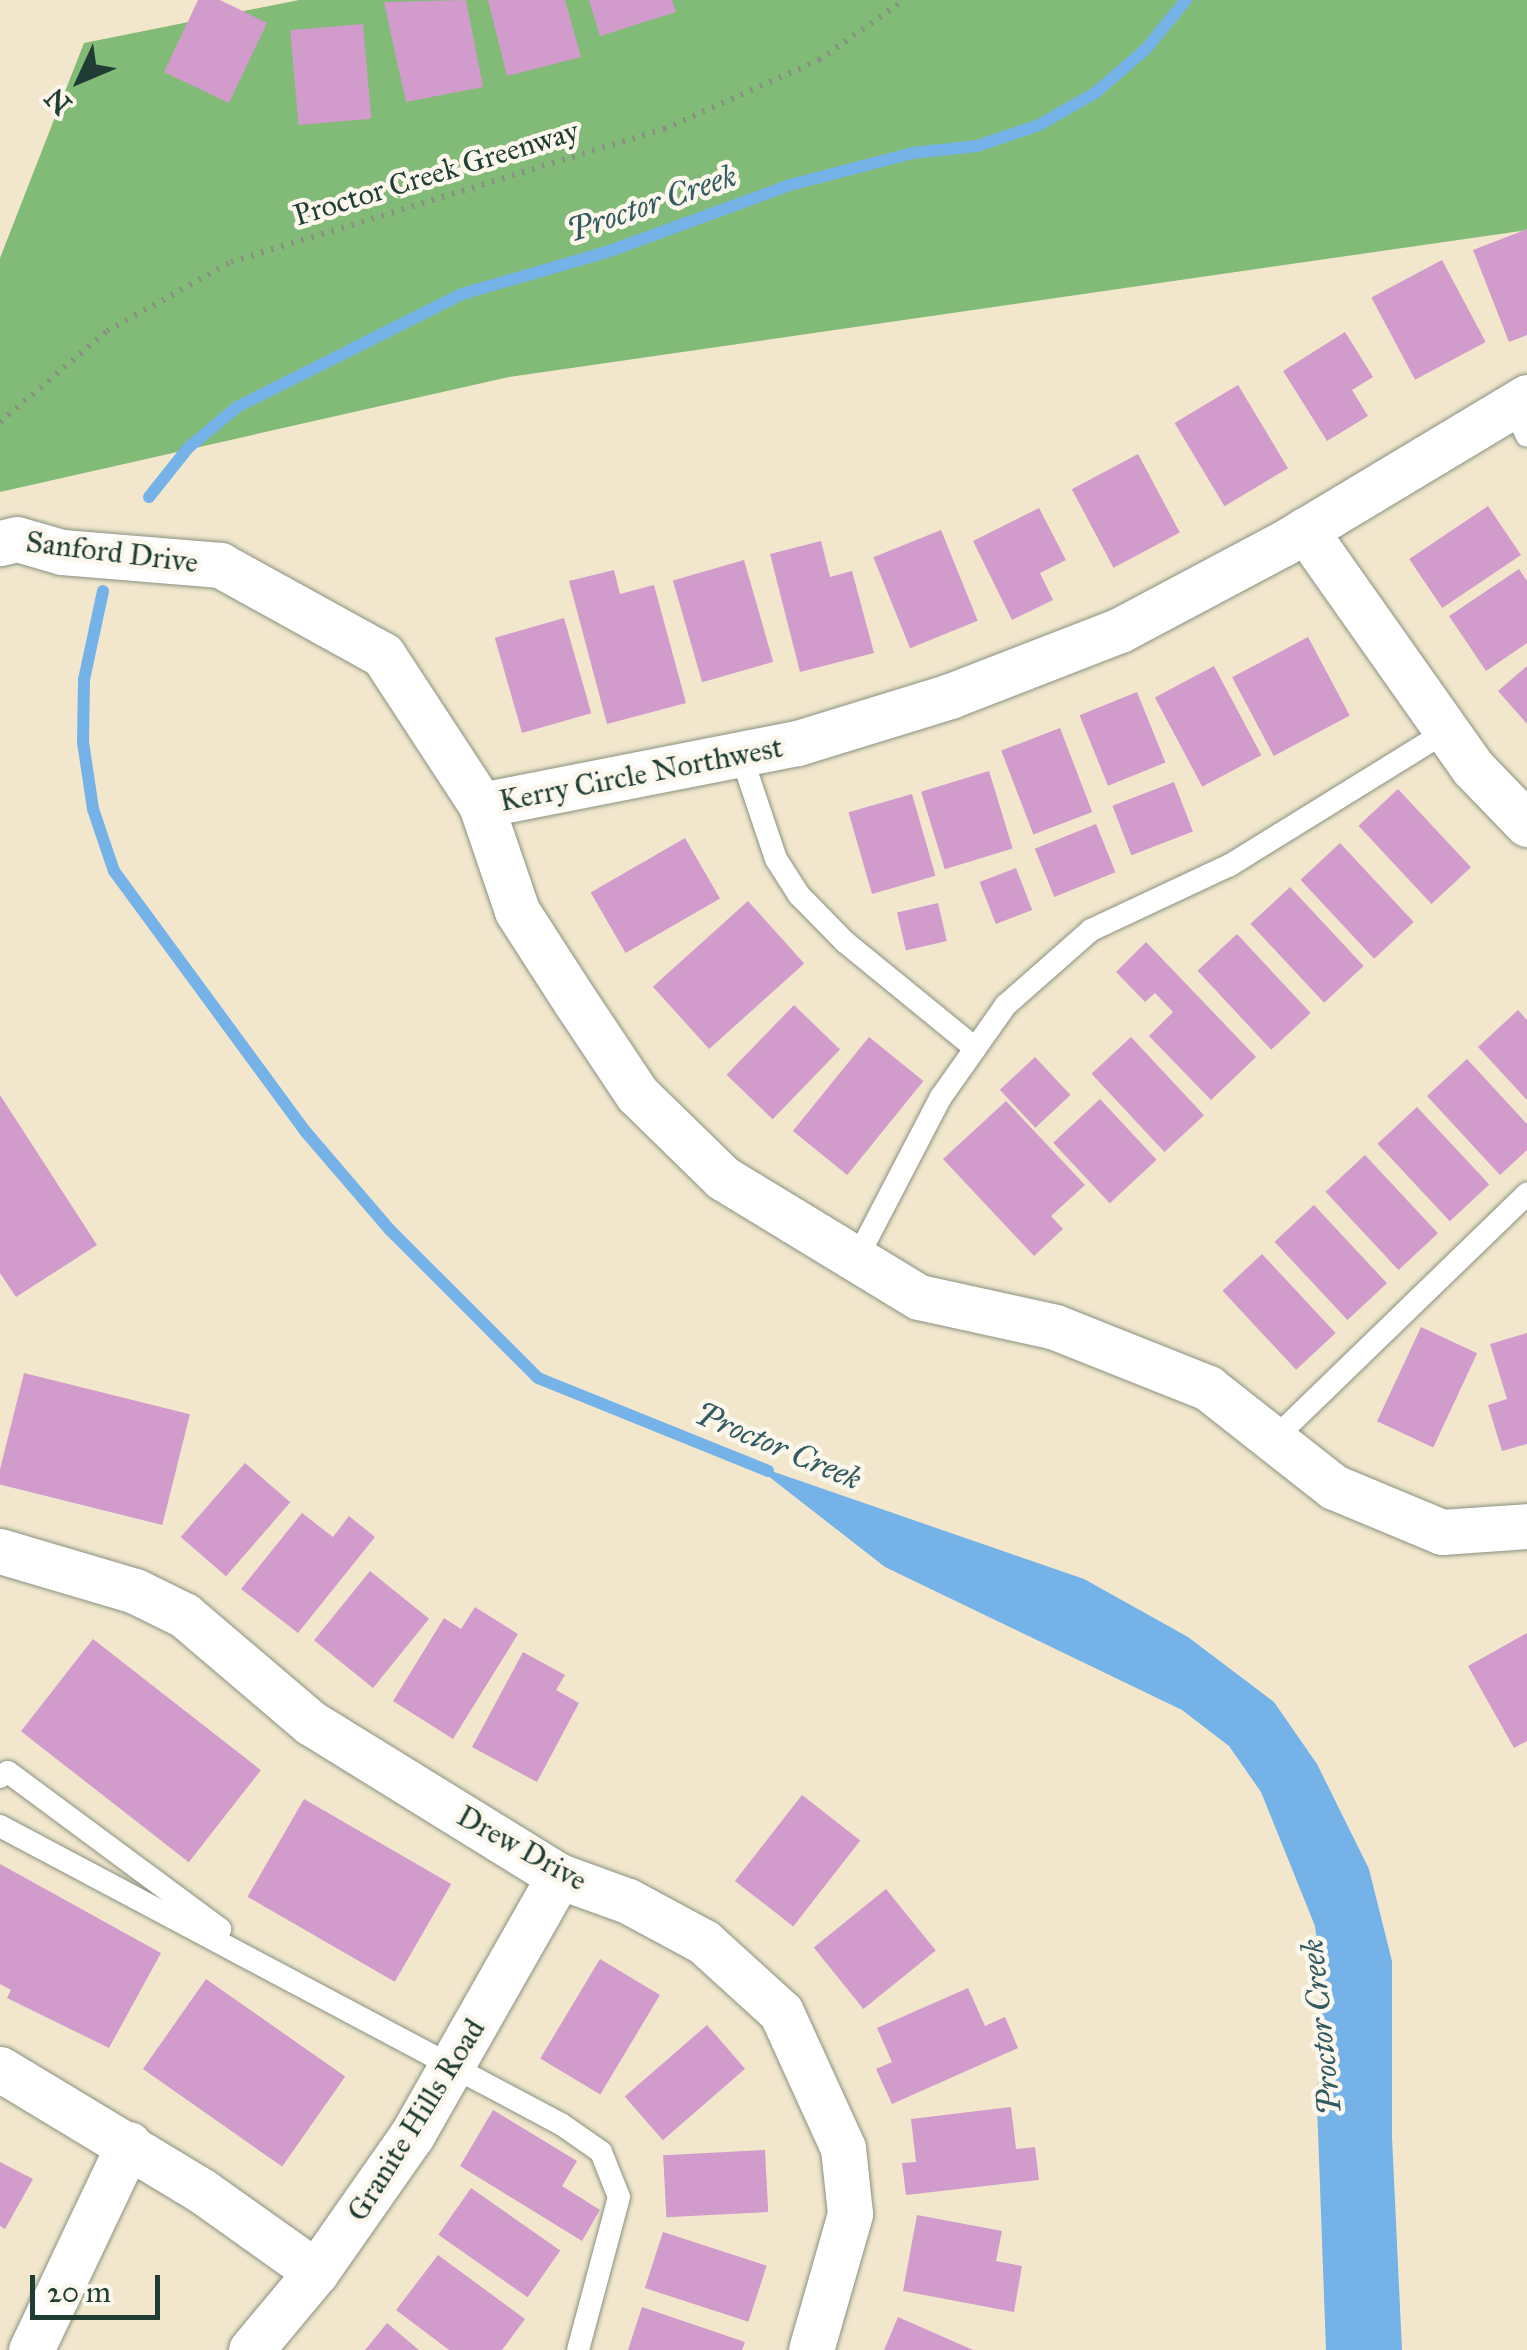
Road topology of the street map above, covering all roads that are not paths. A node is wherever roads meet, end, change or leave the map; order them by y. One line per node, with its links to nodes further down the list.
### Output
1 (1522, 412): 2 (street, Kerry Circle Northwest)
2 (1305, 530): 4 (street); 5 (street, Kerry Circle Northwest)
3 (0, 543): 6 (street, Sanford Drive)
4 (1448, 732): 7 (street); 8 (lane)
5 (740, 755): 6 (street, Kerry Circle Northwest); 8 (lane)
6 (481, 804): 10 (street, Kerry Circle Northwest)
7 (1527, 824)
8 (975, 1048): 10 (lane)
9 (1527, 1194): 11 (lane)
10 (856, 1260): 11 (street, Kerry Circle Northwest)
11 (1273, 1440): 12 (street, Kerry Circle Northwest)
12 (1527, 1526)
13 (0, 1551): 16 (street, Drew Drive)
14 (0, 1777): 17 (lane)
15 (0, 1826): 17 (lane)
16 (559, 1876): 18 (street, Granite Hills Road); 25 (street, Drew Drive)
17 (279, 1973): 18 (lane)
18 (456, 2067): 21 (street, Granite Hills Road); 24 (lane)
19 (0, 2069): 20 (street)
20 (129, 2144): 21 (street); 22 (street)
21 (316, 2272): 23 (street, Granite Hills Road)
22 (31, 2350)
23 (251, 2350)
24 (578, 2350)
25 (810, 2350)

